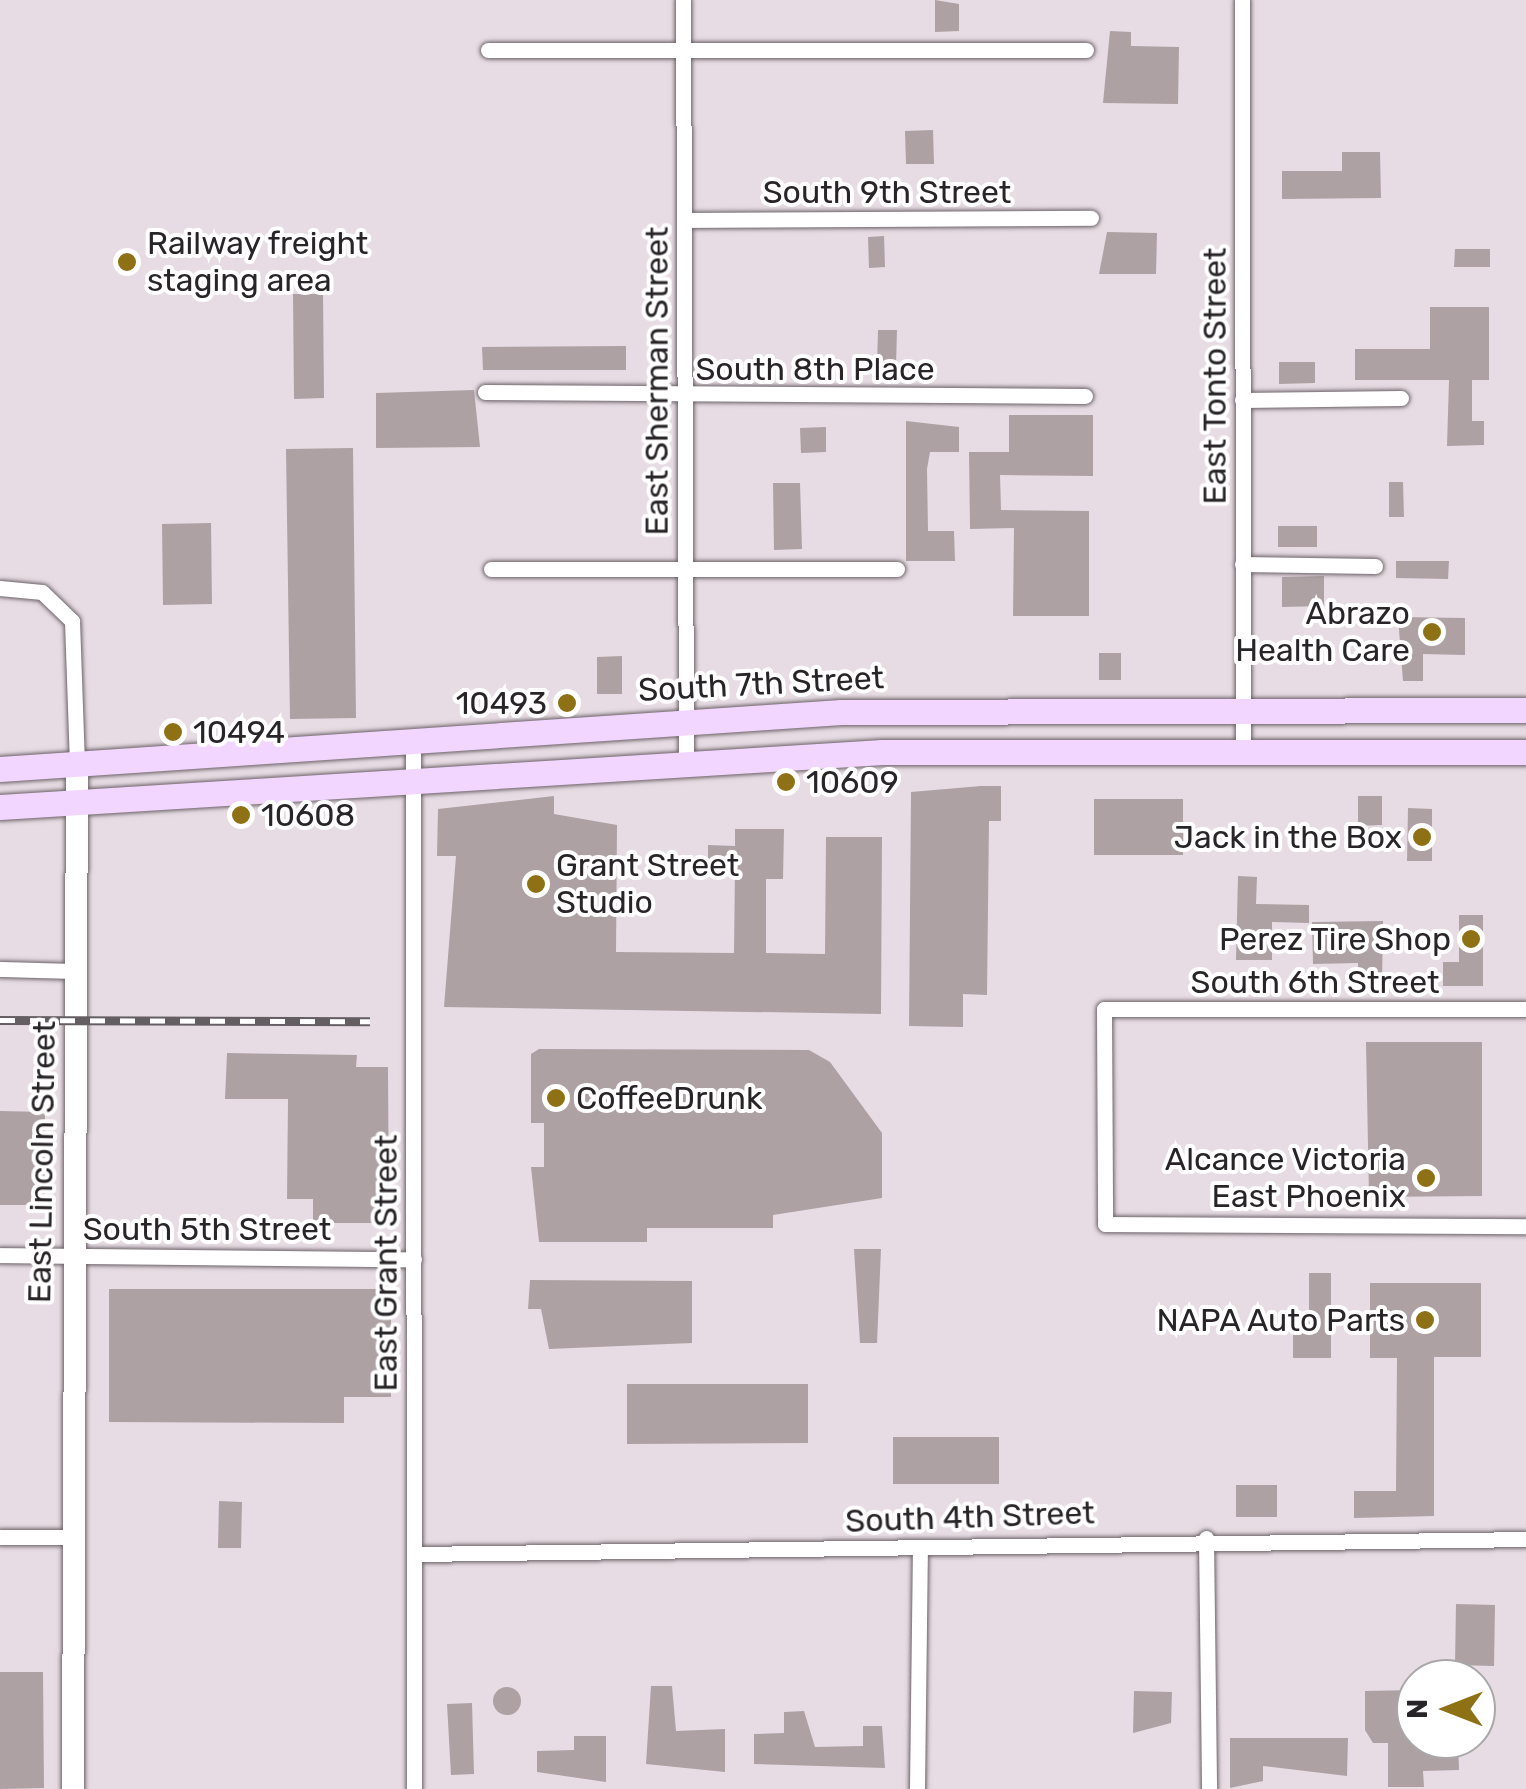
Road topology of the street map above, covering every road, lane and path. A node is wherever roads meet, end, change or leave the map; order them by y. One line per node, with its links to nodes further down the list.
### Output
1 (684, 0): 4 (street, East Sherman Street)
2 (1242, 0): 12 (street, East Tonto Street)
3 (488, 50): 4 (street)
4 (684, 50): 5 (street); 7 (street, East Sherman Street)
5 (1086, 50)
6 (1091, 218): 7 (street, South 9th Street)
7 (684, 220): 10 (street, East Sherman Street)
8 (485, 392): 10 (street, South 8th Place)
9 (1085, 396): 10 (street, South 8th Place)
10 (685, 397): 16 (street, East Sherman Street)
11 (1401, 398): 12 (street)
12 (1242, 400): 13 (street, East Tonto Street)
13 (1242, 564): 14 (street); 20 (street, East Tonto Street)
14 (1375, 566)
15 (490, 569): 16 (street)
16 (686, 569): 17 (street); 22 (street, East Sherman Street)
17 (897, 569)
18 (0, 588): 28 (street, East Lincoln Street)
19 (1016, 709): 20 (main road, South 7th Street); 22 (main road, South 7th Street); 24 (main road)
20 (1242, 710): 21 (main road, South 7th Street); 25 (street, East Tonto Street)
21 (1526, 710)
22 (686, 719): 23 (main road, South 7th Street); 27 (street, East Sherman Street)
23 (413, 737): 28 (main road, South 7th Street); 30 (street, East Grant Street)
24 (1014, 752): 25 (main road); 27 (main road)
25 (1243, 752): 26 (main road)
26 (1526, 752)
27 (686, 762): 30 (main road)
28 (78, 763): 29 (main road, South 7th Street); 31 (main road, East Lincoln Street)
29 (0, 769)
30 (414, 781): 31 (main road); 39 (street, East Grant Street)
31 (77, 804): 32 (main road); 34 (main road, East Lincoln Street)
32 (0, 807)
33 (0, 970): 34 (street)
34 (76, 971): 38 (main road, East Lincoln Street)
35 (1526, 1009): 36 (street, South 6th Street)
36 (1526, 1226)
37 (0, 1256): 38 (street, South 5th Street)
38 (72, 1256): 39 (street, South 5th Street); 41 (main road, East Lincoln Street)
39 (414, 1258): 45 (street, East Grant Street)
40 (0, 1537): 41 (street)
41 (74, 1537): 46 (main road, East Lincoln Street)
42 (1206, 1538): 43 (street, South 4th Street); 44 (street, South 4th Street); 49 (street)
43 (1526, 1539)
44 (920, 1548): 45 (street, South 4th Street); 48 (street)
45 (415, 1554): 47 (street, East Grant Street)
46 (72, 1789)
47 (414, 1789)
48 (917, 1789)
49 (1209, 1789)

